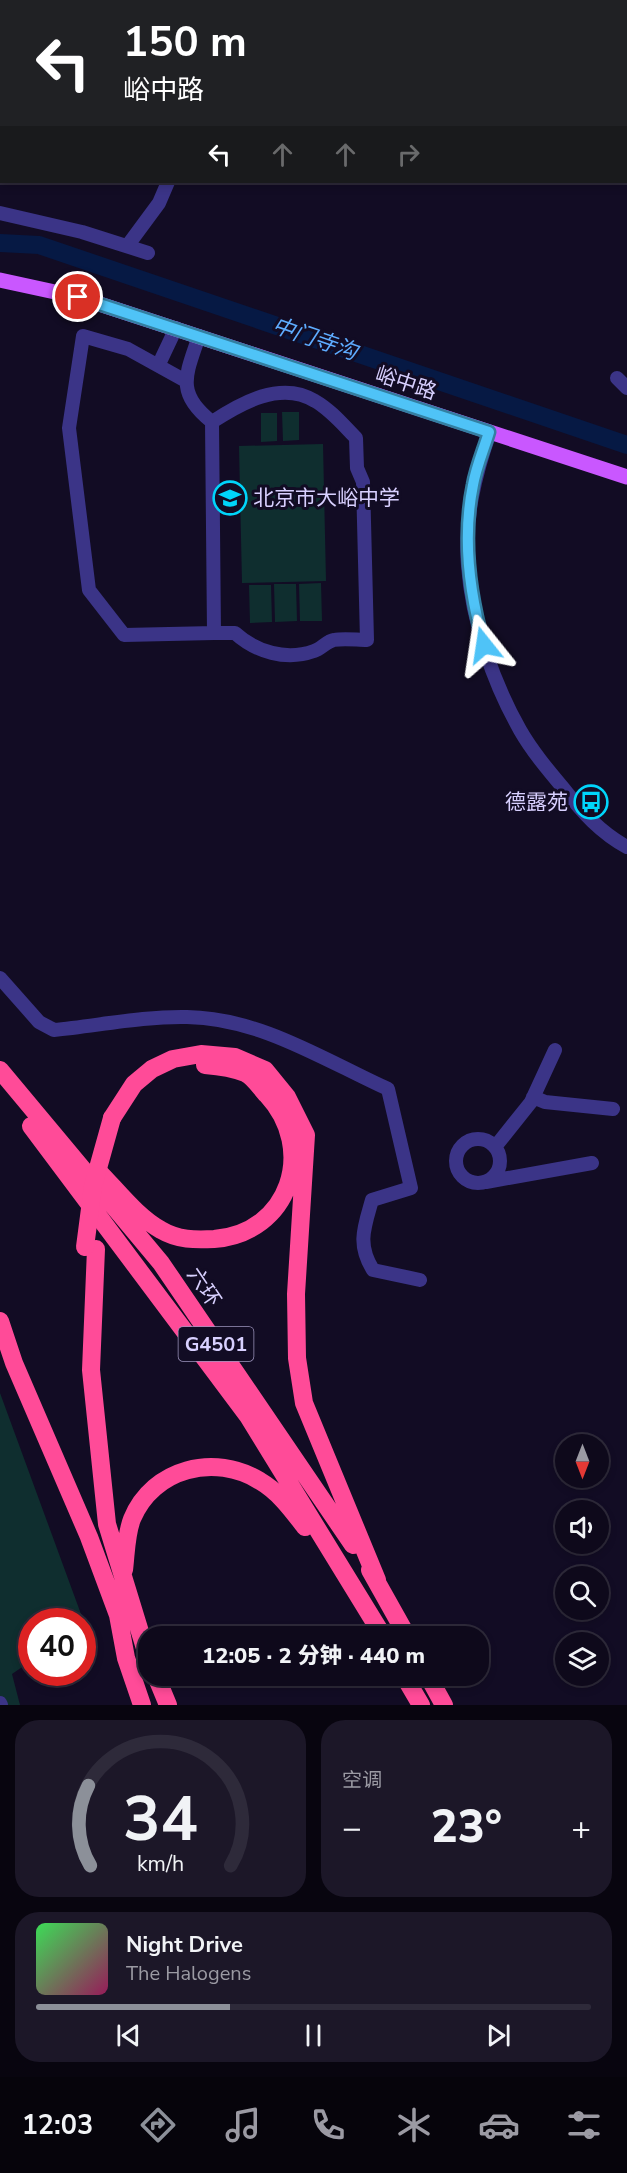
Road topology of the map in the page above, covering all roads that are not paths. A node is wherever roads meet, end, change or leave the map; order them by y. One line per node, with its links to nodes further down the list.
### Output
1 (168, 183): 3 (street)
2 (0, 213): 3 (street)
3 (128, 245): 4 (street)
4 (148, 253)
5 (0, 280): 6 (main road, 峪中路)
6 (176, 328): 7 (main road, 峪中路); 8 (street)
7 (199, 336): 10 (street); 13 (main road, 峪中路)
8 (159, 364): 10 (street); 15 (street)
9 (616, 378): 11 (street)
10 (184, 380): 12 (street)
11 (627, 388)
12 (212, 422): 15 (street); 15 (street)
13 (489, 432): 14 (main road, 峪中路); 16 (street)
14 (627, 477)
15 (214, 633)
16 (627, 847)
17 (0, 978): 27 (street)
18 (555, 1050): 20 (street)
19 (2, 1078): 22 (highway); 30 (highway, 六环 / G4501); 31 (highway, 六环 / G4501)
20 (533, 1097): 21 (street); 23 (street)
21 (613, 1109)
22 (117, 1120): 26 (highway); 30 (highway)
23 (495, 1147): 25 (street); 25 (street)
24 (592, 1163): 25 (street)
25 (484, 1183)
26 (91, 1248): 29 (highway); 32 (highway)
27 (420, 1280)
28 (0, 1321): 32 (highway)
29 (123, 1578): 31 (highway); 33 (highway)
30 (377, 1580): 35 (highway, 六环 / G4501)
31 (366, 1606): 34 (highway, 六环 / G4501)
32 (118, 1615): 39 (highway)
33 (138, 1626)
34 (377, 1626)
35 (402, 1626)
36 (160, 1686): 40 (highway)
37 (410, 1686): 41 (highway)
38 (434, 1686): 42 (highway)
39 (142, 1705)
40 (168, 1705)
41 (420, 1705)
42 (444, 1705)

